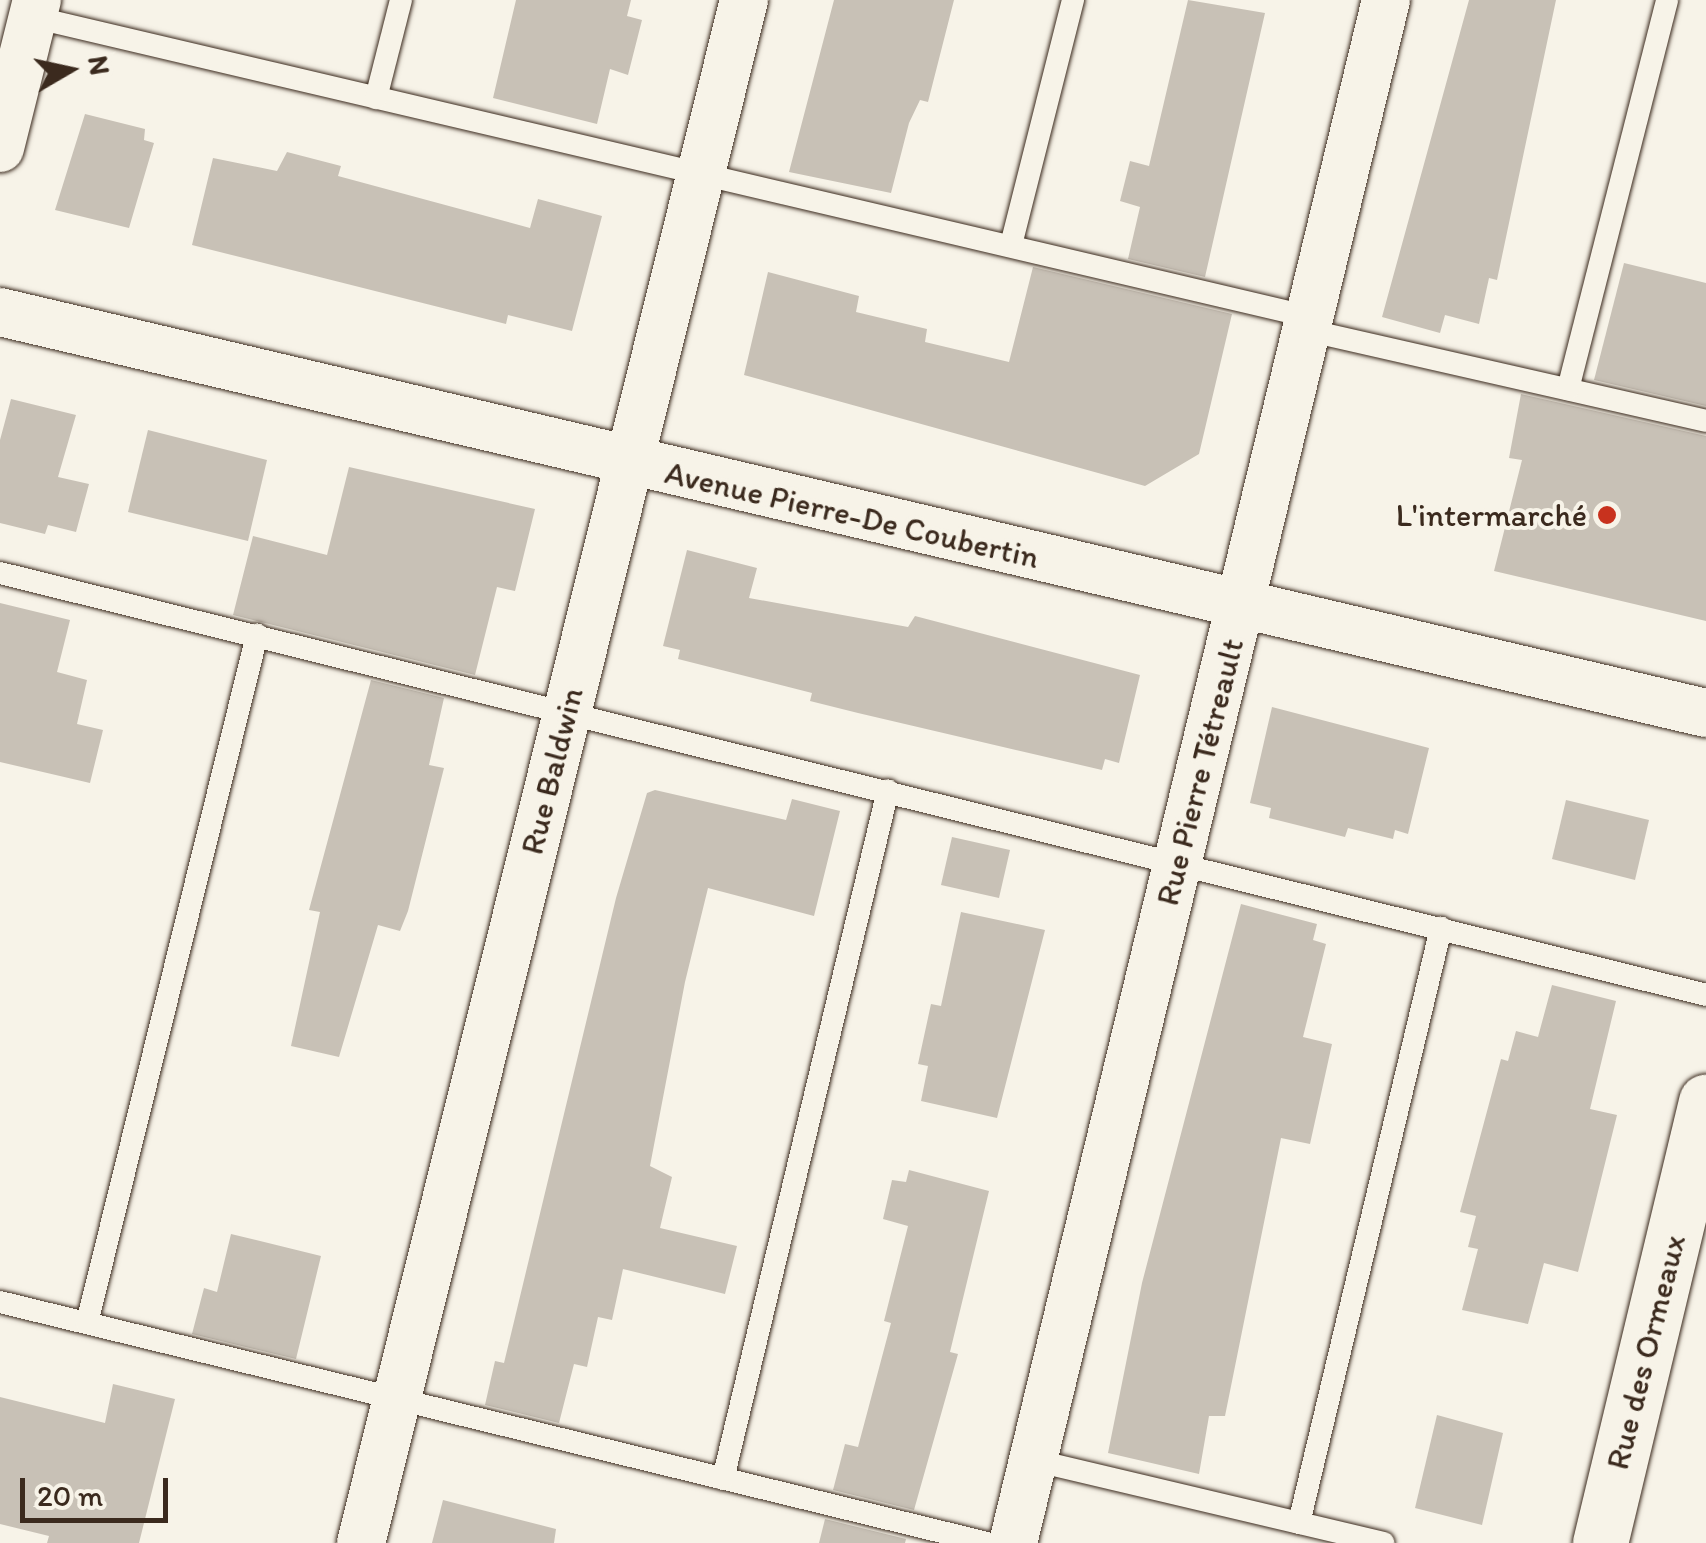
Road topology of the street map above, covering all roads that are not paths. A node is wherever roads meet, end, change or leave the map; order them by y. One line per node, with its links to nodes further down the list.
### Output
1 (400, 0): 7 (lane)
2 (744, 0): 9 (street, Rue Baldwin)
3 (1073, 0): 10 (lane)
4 (1386, 0): 12 (street, Rue Pierre Tétreault)
5 (1667, 0): 13 (lane)
6 (35, 8): 7 (lane); 8 (street)
7 (376, 98): 9 (lane)
8 (0, 148)
9 (700, 174): 10 (lane); 15 (street, Rue Baldwin)
10 (1011, 245): 12 (lane)
11 (0, 312): 15 (street, Avenue Pierre-De Coubertin)
12 (1308, 323): 13 (lane); 17 (street, Rue Pierre Tétreault)
13 (1568, 389): 14 (lane)
14 (1706, 420)
15 (629, 462): 17 (street, Avenue Pierre-De Coubertin); 19 (street, Rue Baldwin)
16 (0, 573): 18 (lane)
17 (1240, 608): 20 (street, Avenue Pierre-De Coubertin); 22 (street, Rue Pierre Tétreault)
18 (257, 635): 19 (lane); 27 (lane)
19 (568, 710): 21 (lane); 28 (street, Rue Baldwin)
20 (1706, 714)
21 (888, 790): 22 (lane); 30 (lane)
22 (1178, 862): 23 (lane); 29 (street, Rue Pierre Tétreault)
23 (1441, 928): 24 (lane); 31 (lane)
24 (1706, 995)
25 (1706, 1102): 36 (street, Rue des Ormeaux)
26 (0, 1302): 27 (lane)
27 (88, 1323): 28 (lane)
28 (396, 1398): 30 (lane); 32 (street, Rue Baldwin)
29 (1033, 1460): 31 (lane); 34 (street, Rue Pierre Tétreault)
30 (723, 1478): 33 (lane)
31 (1299, 1523): 35 (lane)
32 (361, 1543)
33 (987, 1543)
34 (1013, 1543)
35 (1383, 1543)
36 (1600, 1543)

